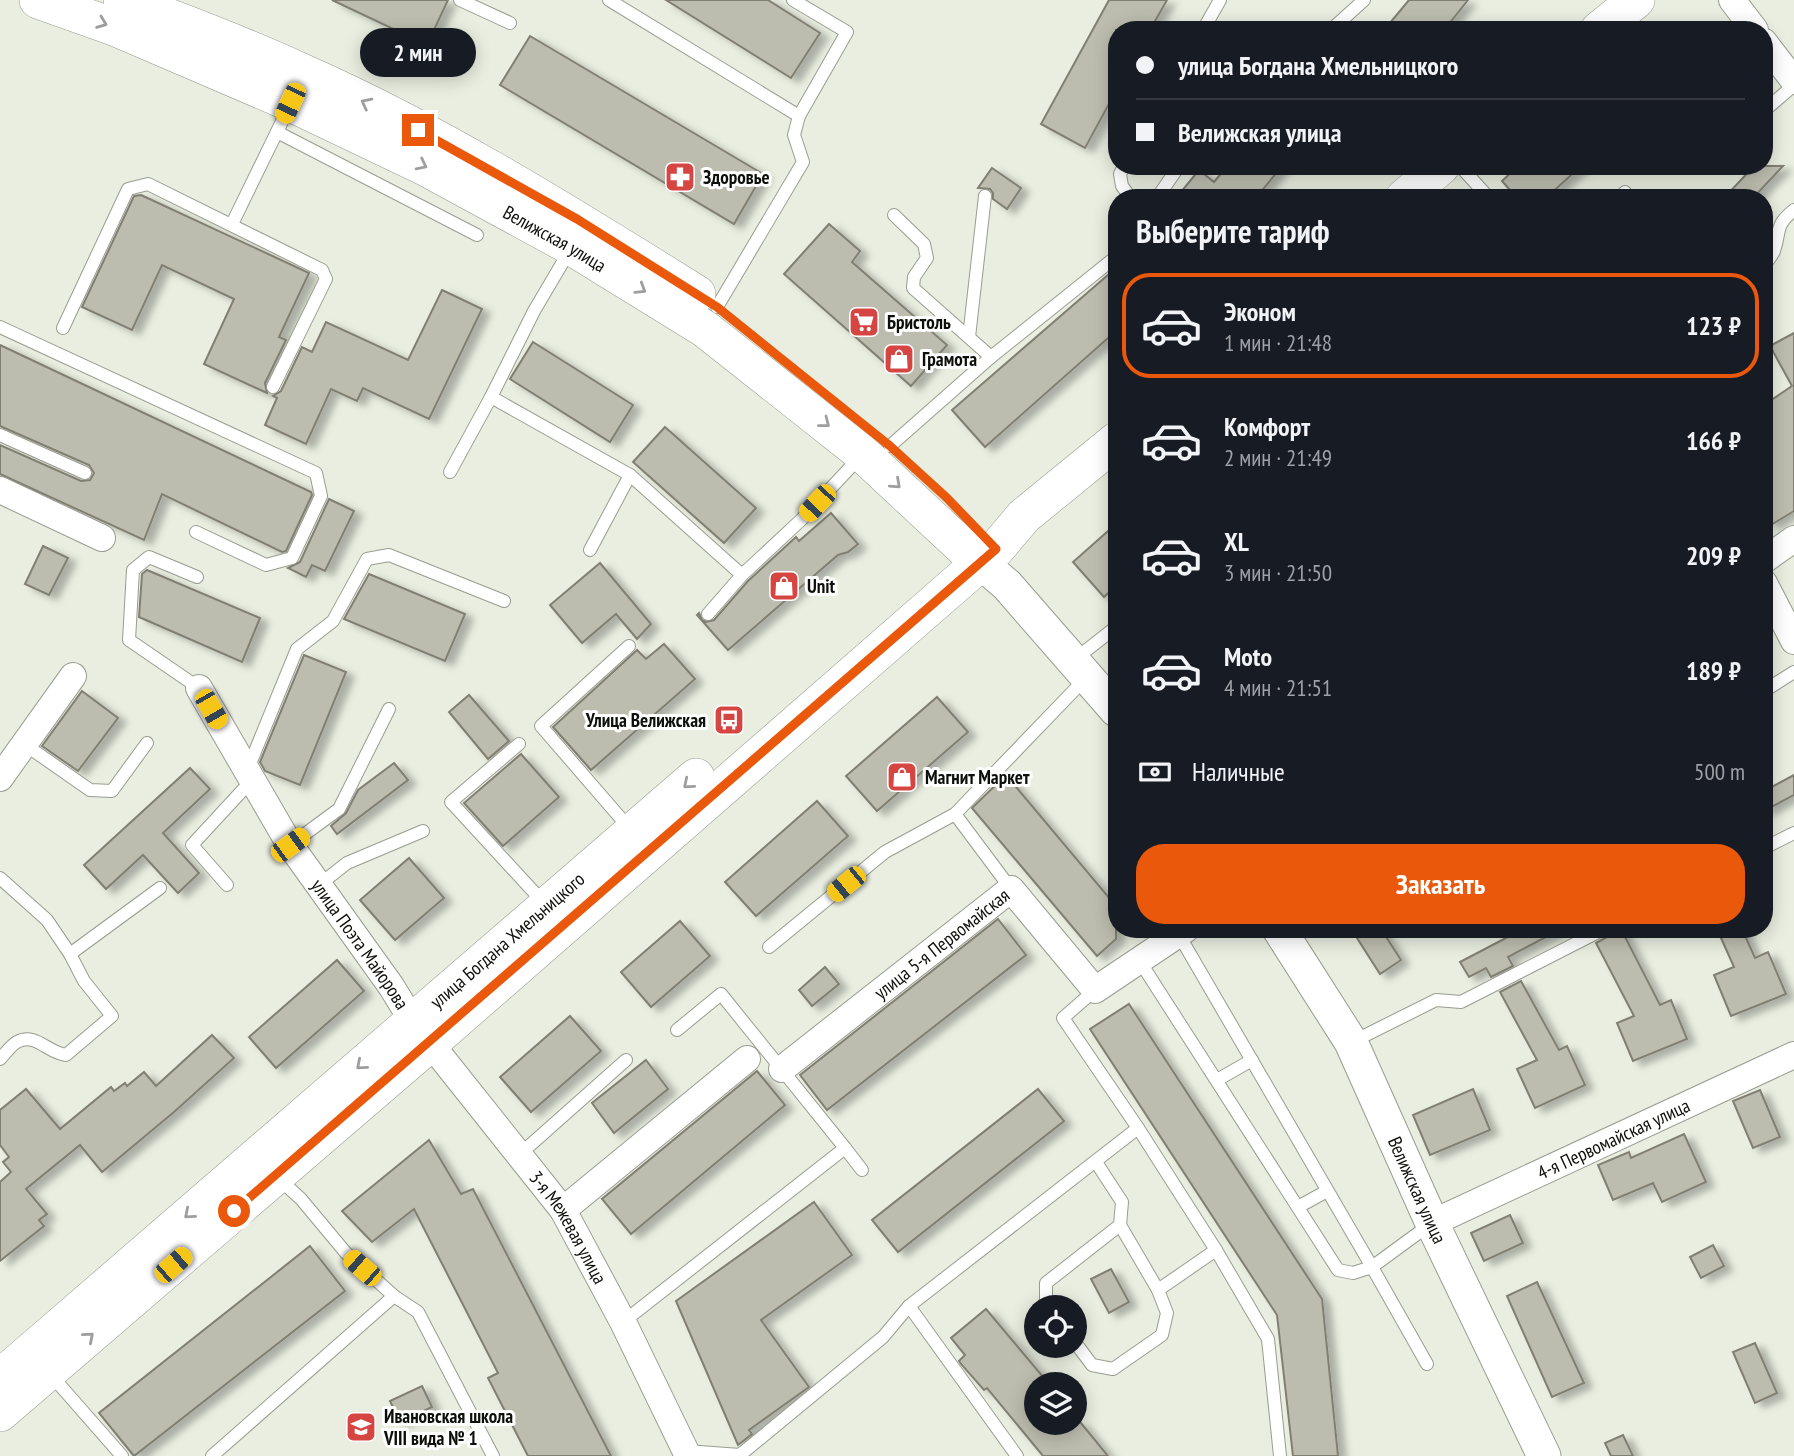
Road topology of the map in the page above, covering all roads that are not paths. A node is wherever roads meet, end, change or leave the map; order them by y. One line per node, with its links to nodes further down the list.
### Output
1 (38, 0): 18 (main road, Велижская улица, one-way to 18)
2 (122, 0): 10 (main road, Велижская улица)
3 (460, 0): 15 (lane)
4 (609, 0): 20 (lane)
5 (793, 0): 20 (lane)
6 (1220, 0): 11 (lane)
7 (1364, 0): 12 (lane)
8 (1636, 0): 13 (main road)
9 (1732, 0): 14 (street)
10 (162, 7): 18 (main road, Велижская улица)
11 (1208, 21)
12 (1341, 21)
13 (1610, 21)
14 (1748, 21)
15 (510, 23)
16 (1773, 54): 17 (street)
17 (1794, 83): 19 (lane)
18 (294, 97): 28 (lane); 29 (lane); 30 (main road, Велижская улица, one-way to 30); 33 (main road, Велижская улица, one-way to 18)
19 (1773, 103)
20 (799, 116): 33 (lane)
21 (1431, 175): 23 (main road)
22 (1468, 175): 24 (lane)
23 (1415, 189)
24 (1481, 189)
25 (985, 196): 36 (lane)
26 (1794, 210): 31 (lane)
27 (894, 215): 36 (lane)
28 (232, 224): 35 (lane); 38 (lane)
29 (477, 235)
30 (572, 247): 39 (lane); 42 (main road, Велижская улица, one-way to 42)
31 (1773, 252)
32 (1108, 263): 37 (lane)
33 (717, 307): 42 (main road, Велижская улица)
34 (0, 327): 47 (lane)
35 (63, 328)
36 (969, 337): 37 (lane)
37 (991, 356): 42 (lane)
38 (273, 387)
39 (491, 397): 43 (lane); 45 (lane)
40 (0, 435): 44 (lane)
41 (1108, 448): 52 (main road, улица Богдана Хмельницкого)
42 (876, 450): 52 (main road, Велижская улица); 53 (lane)
43 (450, 472)
44 (85, 473)
45 (630, 475): 50 (lane); 53 (lane)
46 (0, 490): 48 (street)
47 (195, 532)
48 (102, 538)
49 (1794, 539): 51 (street)
50 (590, 550)
51 (1773, 554)
52 (986, 556): 61 (street, Велижская улица); 75 (main road, улица Богдана Хмельницкого, one-way to 75); 94 (main road, улица Богдана Хмельницкого)
53 (742, 575): 57 (lane)
54 (197, 577): 65 (lane)
55 (1773, 600): 59 (street)
56 (505, 601): 71 (lane)
57 (708, 614)
58 (1108, 636): 61 (lane)
59 (1794, 641)
60 (629, 646): 75 (lane)
61 (1081, 668): 66 (street, Велижская улица); 73 (lane)
62 (1794, 672): 64 (lane)
63 (73, 676): 69 (street)
64 (1773, 685)
65 (199, 688): 71 (street, улица Поэта Майорова)
66 (1108, 700)
67 (389, 709): 78 (lane)
68 (147, 743): 69 (lane)
69 (24, 744): 72 (street)
70 (519, 744): 84 (lane)
71 (249, 775): 78 (street, улица Поэта Майорова); 80 (lane)
72 (0, 778)
73 (955, 814): 83 (lane); 89 (lane)
74 (423, 831): 81 (lane)
75 (632, 831): 84 (main road, улица Богдана Хмельницкого)
76 (1794, 833): 77 (lane)
77 (1773, 844)
78 (290, 845): 81 (street, улица Поэта Майорова)
79 (0, 878): 90 (lane)
80 (227, 884)
81 (319, 885): 94 (street, улица Поэта Майорова)
82 (160, 888): 90 (lane)
83 (1011, 888): 92 (street, улица 5-я Первомайская); 101 (street, улица 5-я Первомайская)
84 (546, 905): 94 (main road, улица Богдана Хмельницкого)
85 (1173, 938): 91 (street)
86 (1185, 938): 100 (lane)
87 (1285, 938): 95 (street, Велижская улица)
88 (1586, 938): 95 (lane)
89 (769, 947)
90 (70, 954): 97 (lane)
91 (1139, 960): 92 (street); 102 (lane)
92 (1095, 990): 103 (lane)
93 (677, 1030): 101 (lane)
94 (421, 1032): 105 (street, 3-я Межевая улица); 108 (main road, улица Богдана Хмельницкого); 124 (main road, улица Богдана Хмельницкого, one-way to 124)
95 (1351, 1042): 112 (street, Велижская улица)
96 (1794, 1055): 112 (street, 4-я Первомайская улица)
97 (0, 1059)
98 (747, 1059): 111 (street)
99 (626, 1060): 105 (lane)
100 (1252, 1060): 102 (lane); 109 (lane)
101 (782, 1069): 104 (lane)
102 (1217, 1080): 110 (lane)
103 (1138, 1128): 106 (lane); 114 (lane)
104 (845, 1148): 107 (lane); 120 (lane)
105 (519, 1155): 111 (street, 3-я Межевая улица)
106 (1096, 1162): 113 (lane); 119 (lane)
107 (862, 1170)
108 (276, 1176): 118 (lane); 123 (main road, улица Богдана Хмельницкого, one-way to 108)
109 (1327, 1191): 110 (lane); 115 (lane)
110 (1298, 1207): 115 (lane)
111 (563, 1210): 120 (street, 3-я Межевая улица)
112 (1432, 1223): 115 (lane); 132 (street, Велижская улица)
113 (1120, 1225): 116 (lane); 117 (lane)
114 (1216, 1251): 116 (lane); 131 (lane)
115 (1372, 1267): 122 (lane)
116 (1157, 1290): 121 (lane)
117 (1046, 1295)
118 (394, 1296): 128 (lane); 129 (lane)
119 (909, 1306): 126 (lane); 130 (lane)
120 (623, 1322): 126 (street, 3-я Межевая улица)
121 (1087, 1358)
122 (1427, 1364)
123 (48, 1372): 125 (main road, улица Богдана Хмельницкого); 127 (lane)
124 (0, 1378)
125 (0, 1413)
126 (687, 1454)
127 (122, 1456)
128 (212, 1456)
129 (492, 1456)
130 (1017, 1456)
131 (1280, 1456)
132 (1544, 1456)

